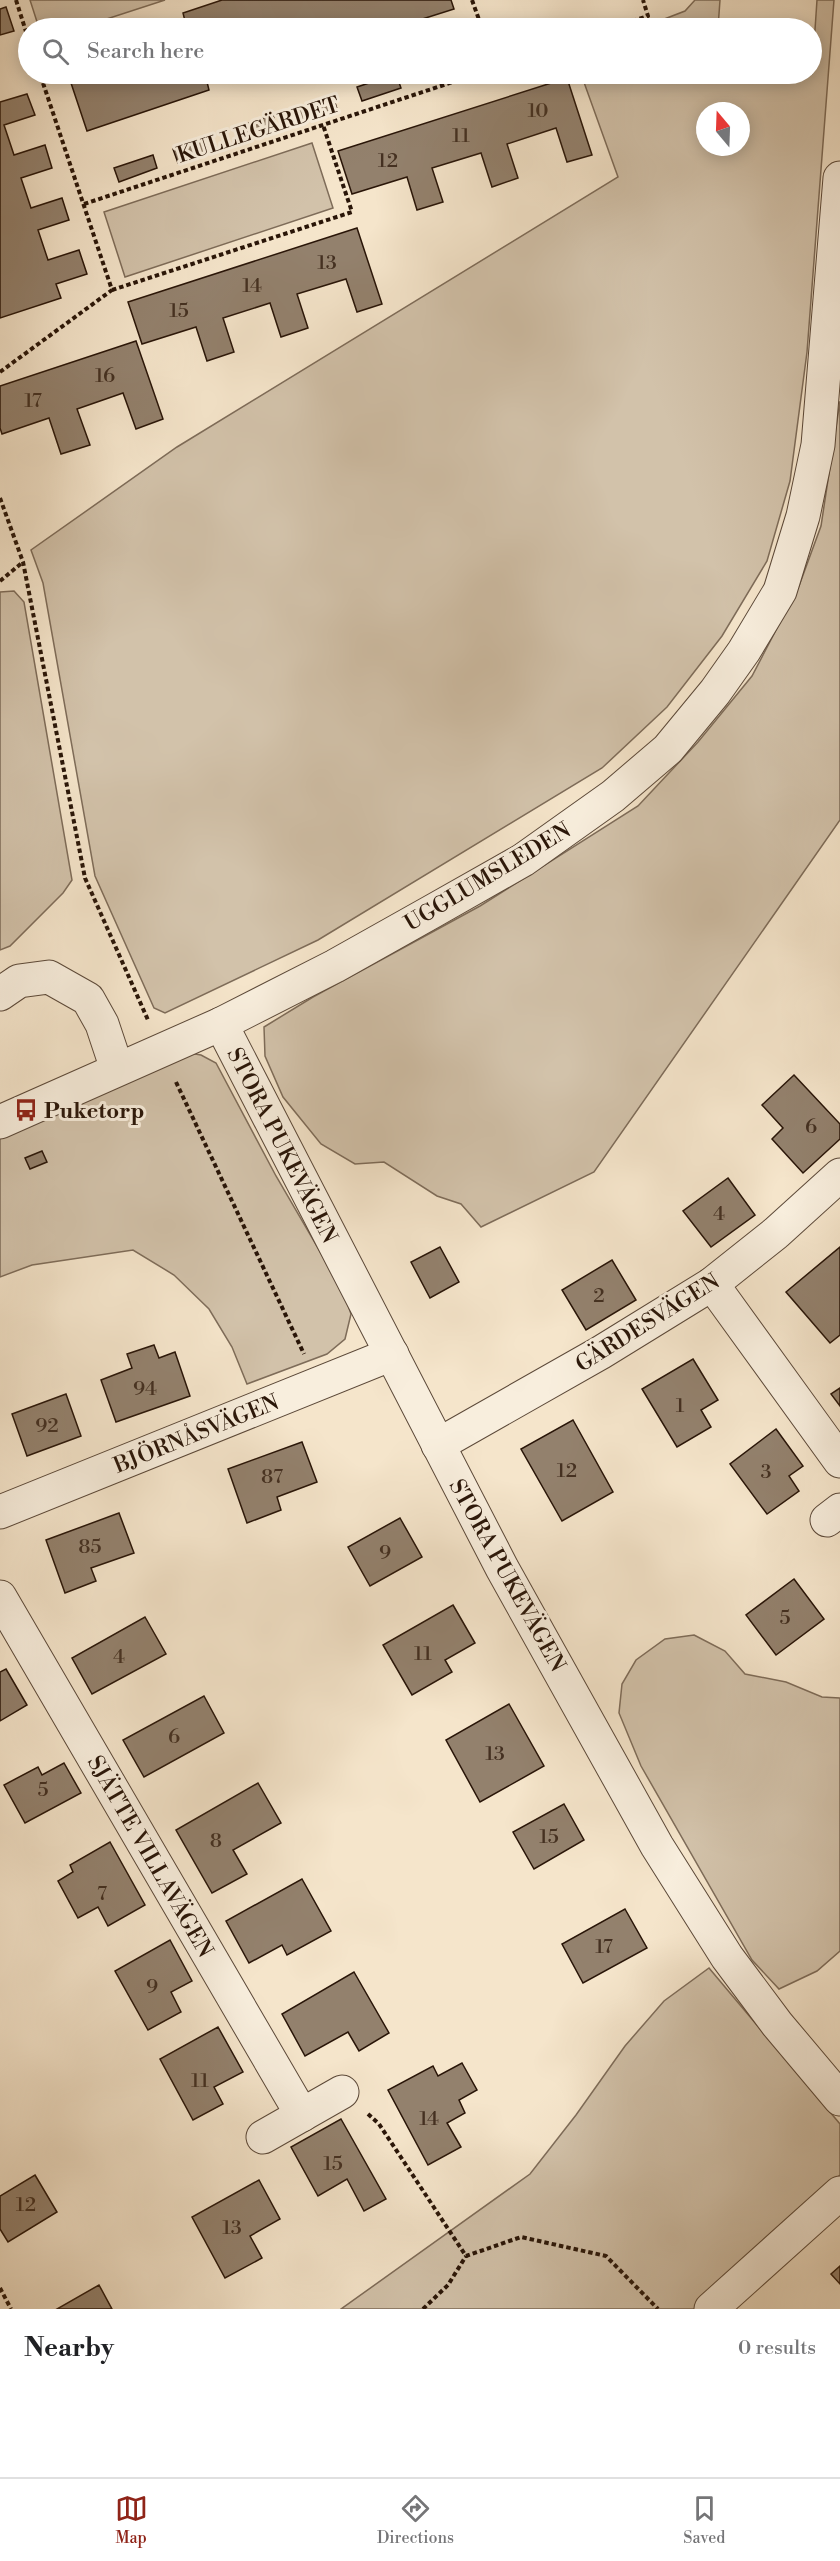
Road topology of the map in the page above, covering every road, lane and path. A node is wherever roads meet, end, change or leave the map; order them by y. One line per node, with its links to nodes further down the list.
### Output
1 (16, 0): 4 (path)
2 (472, 0): 5 (path)
3 (643, 0): 6 (path)
4 (22, 18)
5 (478, 18)
6 (642, 18)
7 (43, 84): 11 (path)
8 (447, 84): 9 (path, KULLEGÄRDET)
9 (323, 125): 11 (path, KULLEGÄRDET); 12 (path)
10 (840, 178): 18 (street, UGGLUMSLEDEN)
11 (84, 204): 12 (path)
12 (112, 290): 13 (path)
13 (0, 372)
14 (0, 498): 15 (path)
15 (23, 562): 16 (path); 19 (path)
16 (0, 581)
17 (0, 994): 20 (street)
18 (221, 1024): 19 (street, UGGLUMSLEDEN); 24 (street, STORA PUKEVÄGEN)
19 (161, 1050): 20 (street, UGGLUMSLEDEN); 25 (path)
20 (117, 1069): 21 (street, UGGLUMSLEDEN)
21 (0, 1122)
22 (840, 1175): 23 (street, GÄRDESVÄGEN)
23 (712, 1284): 26 (street, GÄRDESVÄGEN); 27 (street)
24 (392, 1354): 25 (street, BJÖRNÅSVÄGEN); 26 (street, STORA PUKEVÄGEN)
25 (318, 1385): 28 (street, BJÖRNÅSVÄGEN)
26 (438, 1445): 30 (street, STORA PUKEVÄGEN)
27 (840, 1461)
28 (0, 1512)
29 (0, 1597): 32 (street, SJÄTTE VILLAVÄGEN)
30 (837, 2089)
31 (342, 2092): 32 (street); 35 (path)
32 (302, 2115): 33 (street)
33 (263, 2138)
34 (840, 2193): 40 (street)
35 (466, 2256): 38 (path); 39 (path)
36 (0, 2288): 37 (path)
37 (11, 2309)
38 (423, 2309)
39 (658, 2309)
40 (711, 2309)

